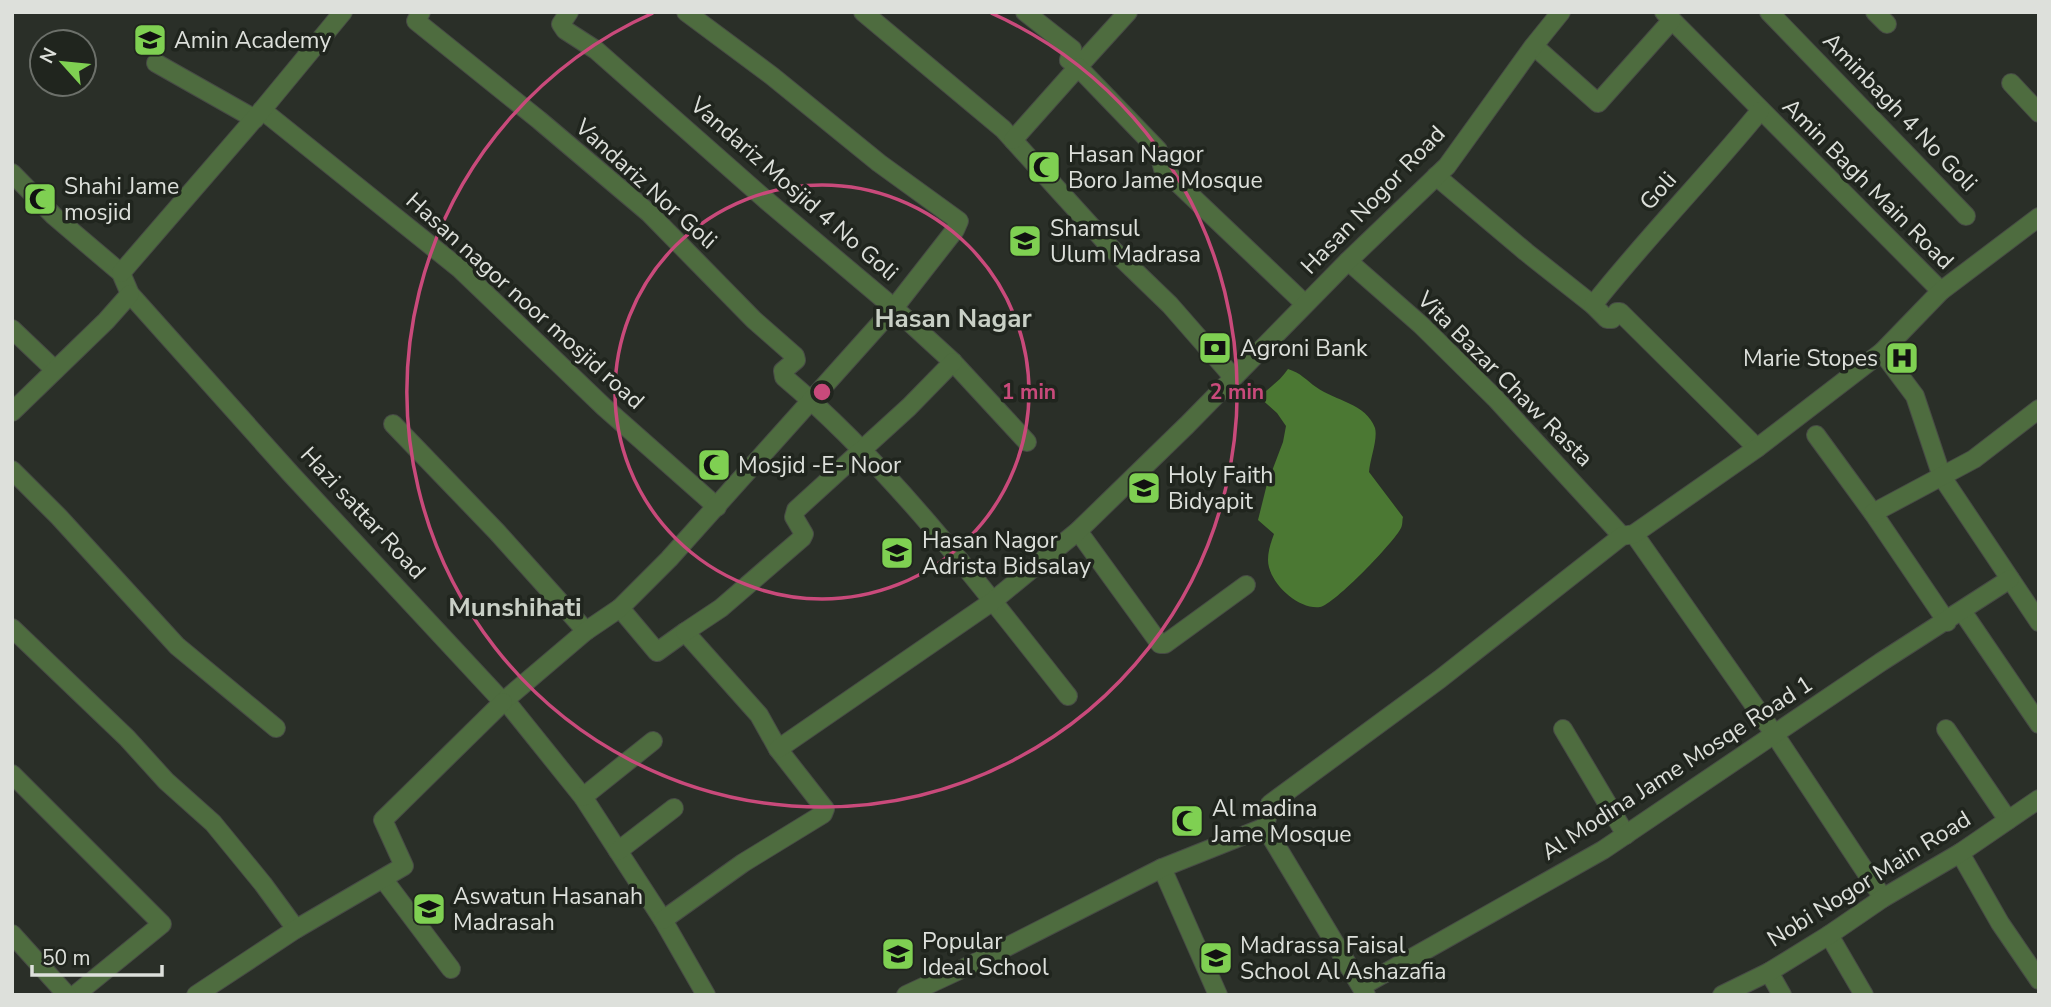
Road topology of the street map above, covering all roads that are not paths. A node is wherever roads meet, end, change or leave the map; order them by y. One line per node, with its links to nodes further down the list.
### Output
1 (343, 12): 17 (street)
2 (421, 12): 35 (street, Vandariz Nor Goli)
3 (569, 12): 29 (street, Vandariz Mosjid 4 No Goli)
4 (687, 12): 29 (street)
5 (863, 12): 18 (street)
6 (1025, 12): 13 (street)
7 (1128, 12): 13 (street)
8 (1769, 12): 21 (street, Aminbagh 4 No Goli)
9 (1559, 13): 11 (street, Hasan Nogor Road)
10 (1668, 16): 11 (street); 15 (street, Amin Bagh Main Road)
11 (1534, 46): 20 (street, Hasan Nogor Road)
12 (156, 63): 17 (street, Hasan nagor noor mosjid road)
13 (1079, 67): 18 (street); 27 (street)
14 (2011, 83): 16 (street)
15 (1760, 111): 25 (street, Amin Bagh Main Road); 28 (street, Goli)
16 (2039, 113)
17 (259, 114): 24 (street); 45 (street, Hasan nagor noor mosjid road)
18 (1013, 140): 34 (street)
19 (12, 173): 24 (street)
20 (1436, 176): 23 (street, Hasan Nogor Road); 28 (street)
21 (1966, 216)
22 (2039, 217): 25 (street)
23 (1348, 261): 27 (street, Hasan Nogor Road); 48 (street, Vita Bazar Chaw Rasta)
24 (121, 273): 26 (street, Hazi sattar Road)
25 (1941, 291): 31 (street)
26 (130, 294): 33 (street); 60 (street, Hazi sattar Road)
27 (1305, 304): 34 (street, Hasan Nogor Road)
28 (1593, 305): 42 (street)
29 (894, 308): 32 (street, Vandariz Mosjid 4 No Goli); 35 (street)
30 (12, 329): 33 (street)
31 (1882, 352): 42 (street); 44 (street)
32 (953, 362): 40 (street, Vandariz Mosjid 4 No Goli); 41 (street)
33 (55, 370): 37 (street)
34 (1234, 377): 47 (street, Hasan Nogor Road)
35 (811, 400): 41 (street); 45 (street)
36 (2039, 409): 44 (street)
37 (12, 412)
38 (393, 424): 57 (street)
39 (1816, 435): 46 (street)
40 (1027, 442)
41 (862, 448): 51 (street); 58 (street)
42 (1756, 448): 48 (street)
43 (12, 470): 62 (street)
44 (1942, 477): 46 (street); 49 (street)
45 (717, 507): 52 (street)
46 (1873, 513): 54 (street)
47 (1077, 531): 50 (street); 51 (street, Hasan Nogor Road)
48 (1628, 535): 65 (street, Vita Bazar Chaw Rasta); 73 (street)
49 (2010, 579): 53 (street, Al Modina Jame Mosqe Road 1); 55 (street)
50 (1246, 584)
51 (993, 601): 59 (street); 67 (street, Hasan Nogor Road)
52 (620, 608): 57 (street); 58 (street)
53 (1962, 611): 54 (street, Al Modina Jame Mosqe Road 1); 61 (street)
54 (1947, 622): 65 (street, Al Modina Jame Mosqe Road 1)
55 (2039, 622)
56 (12, 628): 81 (street)
57 (586, 631): 60 (street)
58 (685, 632): 67 (street)
59 (1068, 696)
60 (504, 701): 69 (street, Hazi sattar Road); 78 (street)
61 (2039, 724)
62 (276, 728)
63 (1563, 729): 74 (street)
64 (1946, 729): 72 (street)
65 (1775, 735): 74 (street, Al Modina Jame Mosqe Road 1); 79 (street, Vita Bazar Chaw Rasta)
66 (653, 741): 69 (street)
67 (778, 749): 80 (street)
68 (12, 774): 89 (street)
69 (583, 797): 75 (street, Hazi sattar Road)
70 (2039, 799): 72 (street, Nobi Nogor Main Road)
71 (674, 808): 75 (street)
72 (2008, 820): 76 (street, Nobi Nogor Main Road)
73 (1265, 827): 77 (street); 87 (street)
74 (1626, 835): 87 (street, Al Modina Jame Mosqe Road 1)
75 (618, 852): 80 (street, Hazi sattar Road)
76 (1960, 853): 79 (street, Nobi Nogor Main Road); 86 (street)
77 (1162, 869): 92 (street); 93 (street)
78 (384, 880): 81 (street); 84 (street)
79 (1883, 898): 83 (street, Nobi Nogor Main Road)
80 (663, 920): 91 (street, Hazi sattar Road)
81 (296, 929): 90 (street)
82 (12, 934): 88 (street)
83 (1829, 934): 85 (street, Nobi Nogor Main Road); 96 (street)
84 (451, 970)
85 (1769, 972): 94 (street, Nobi Nogor Main Road); 95 (street)
86 (2039, 980)
87 (1364, 991)
88 (67, 995)
89 (75, 995)
90 (196, 995)
91 (706, 995)
92 (906, 995)
93 (1218, 995)
94 (1722, 995)
95 (1782, 995)
96 (1864, 995)

